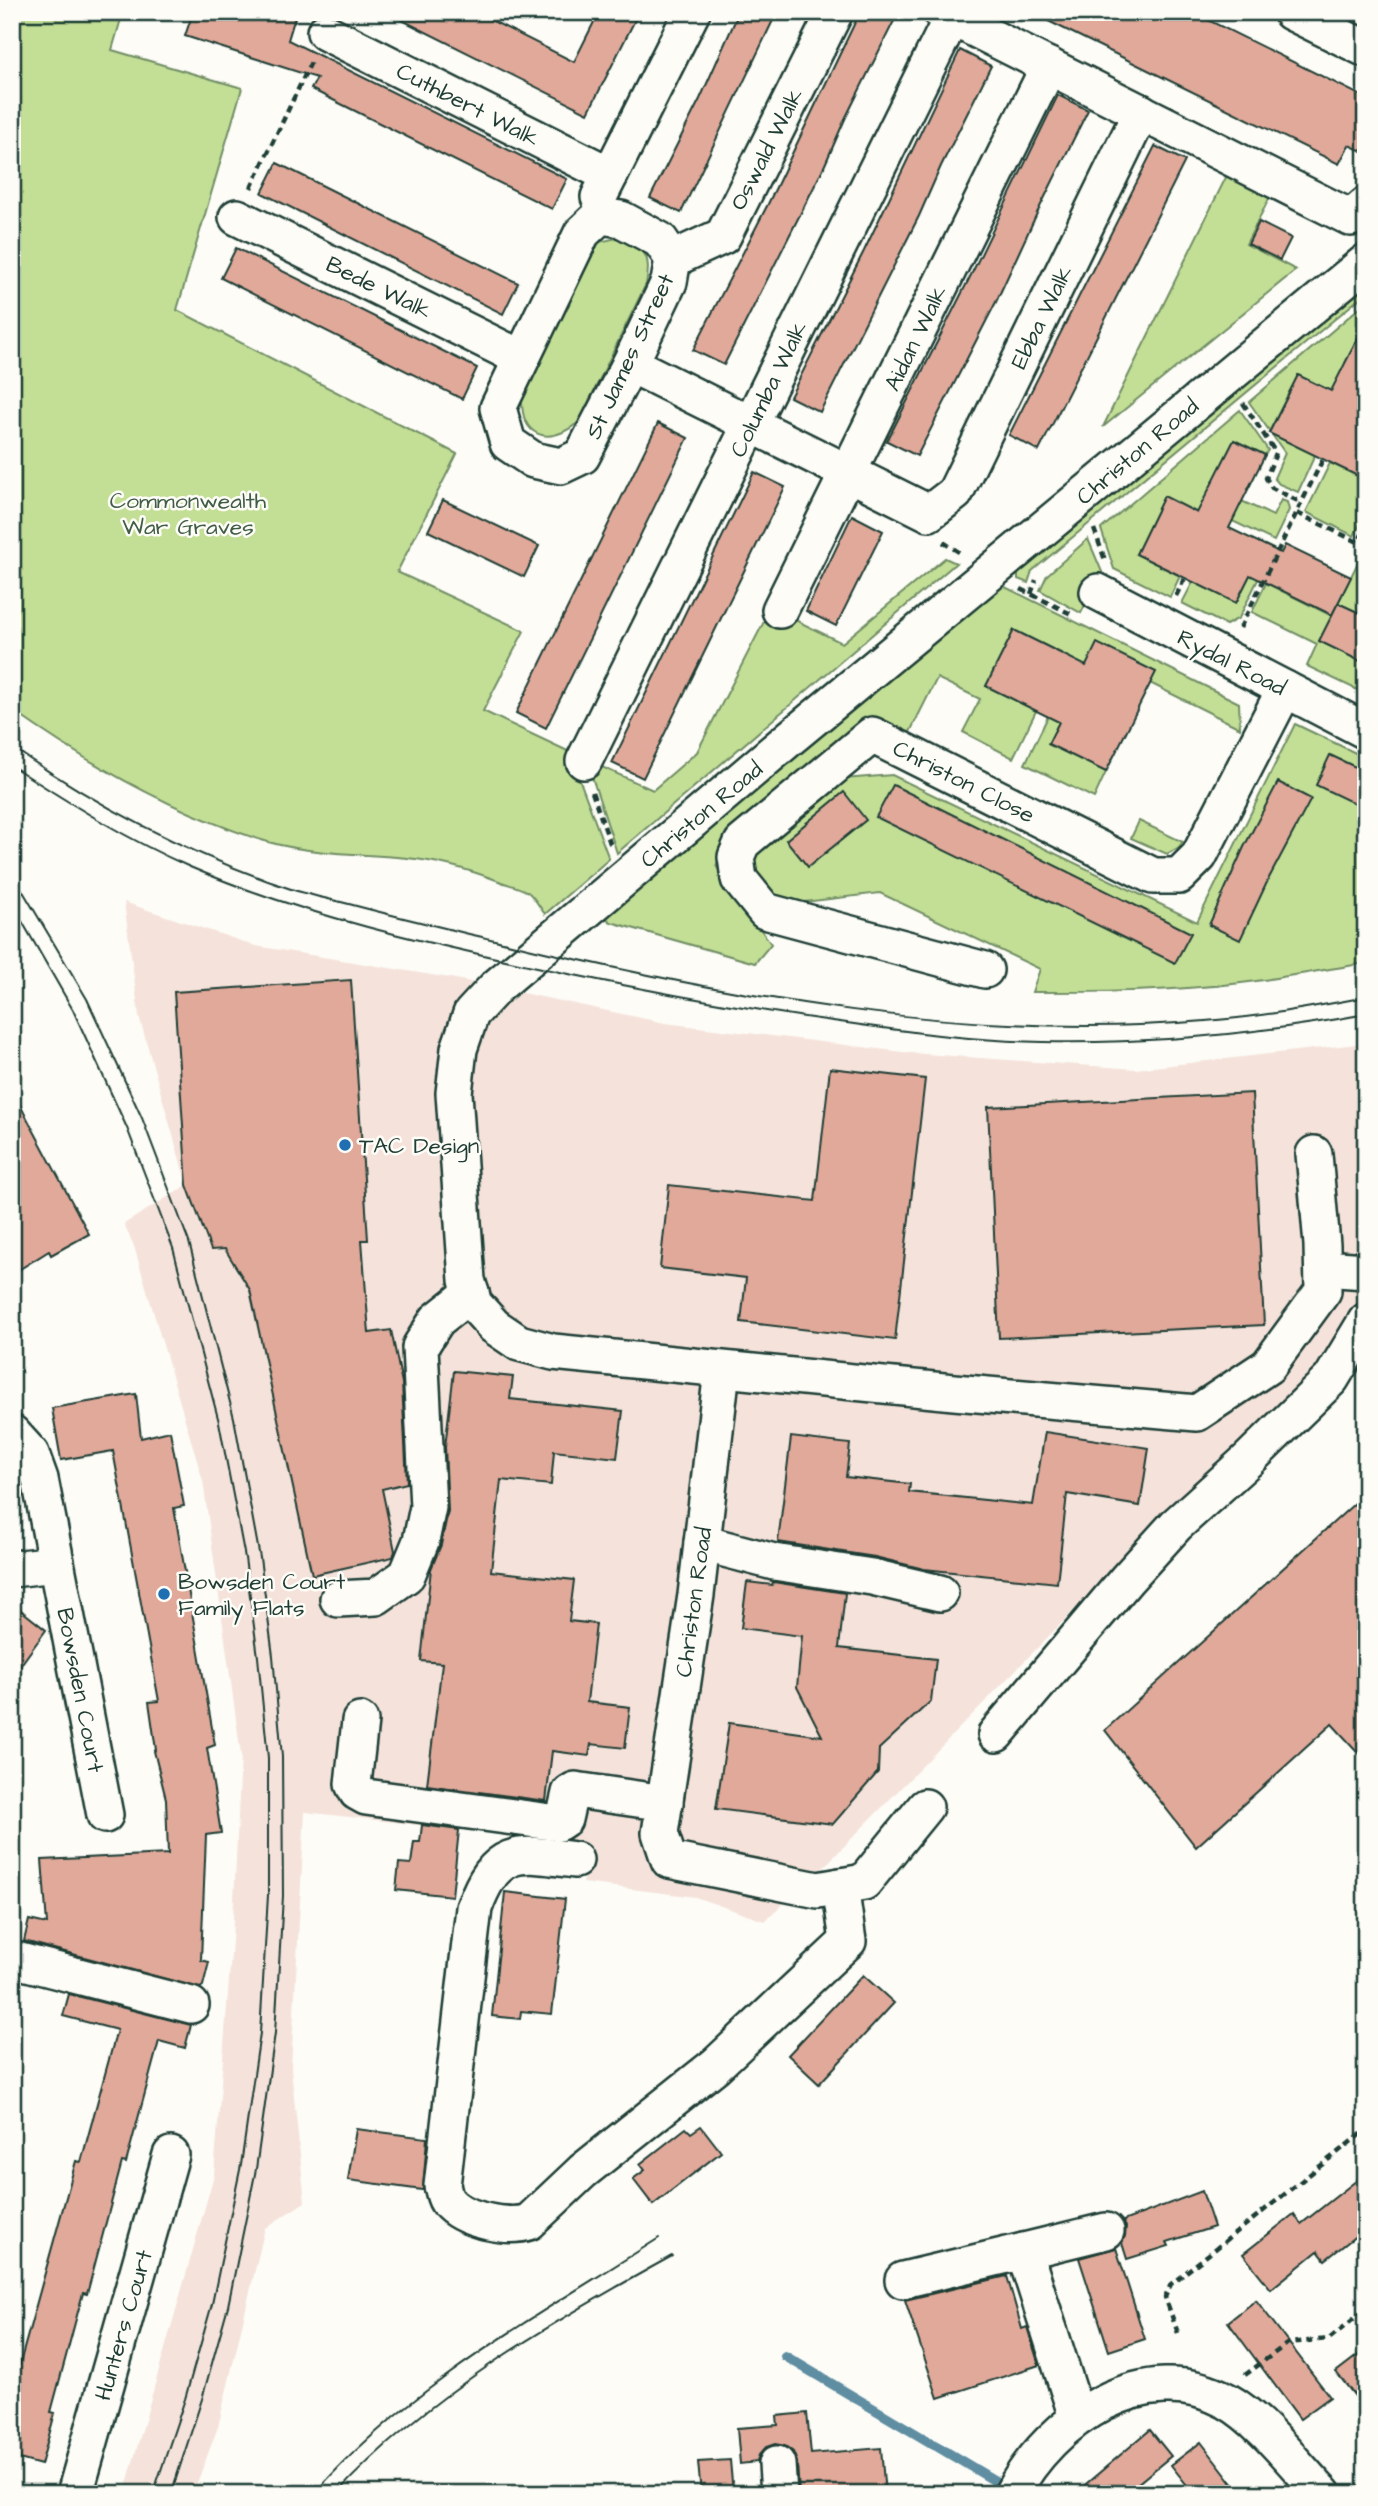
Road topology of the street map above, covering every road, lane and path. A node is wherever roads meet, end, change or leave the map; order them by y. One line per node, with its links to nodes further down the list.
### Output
1 (692, 12): 9 (street)
2 (835, 12): 13 (street, Oswald Walk)
3 (1292, 12): 6 (street)
4 (946, 15): 7 (street); 18 (street, Columba Walk)
5 (325, 32): 9 (street, Cuthbert Walk); 12 (path)
6 (1366, 49)
7 (1049, 66): 8 (street); 20 (street, Aidan Walk)
8 (1141, 112): 10 (street); 22 (street, Ebba Walk)
9 (610, 175): 11 (street)
10 (1366, 205)
11 (600, 216): 13 (street, St James Street); 15 (street, St James Street)
12 (237, 217): 15 (street, Bede Walk)
13 (673, 259): 16 (street, St James Street)
14 (1366, 262): 25 (street, Christon Road)
15 (522, 358): 16 (street, St James Street)
16 (630, 364): 18 (street)
17 (1243, 402): 21 (path)
18 (751, 424): 20 (street); 31 (street, Columba Walk)
19 (1323, 459): 21 (path)
20 (848, 473): 22 (street); 27 (street, Aidan Walk)
21 (1302, 503): 23 (path)
22 (929, 513): 25 (path)
23 (1297, 513): 24 (path); 28 (path)
24 (1366, 527)
25 (990, 571): 26 (path); 32 (street, Christon Road)
26 (1098, 592): 28 (street, Rydal Road)
27 (780, 610)
28 (1232, 662): 29 (street, Rydal Road)
29 (1285, 689): 30 (street, Rydal Road); 33 (street, Christon Close)
30 (1366, 731)
31 (584, 761): 32 (path)
32 (623, 880): 37 (street, Christon Road)
33 (985, 970)
34 (1314, 1154): 35 (street, Christon Road)
35 (1323, 1268): 36 (street); 39 (street, Christon Road)
36 (1366, 1271)
37 (471, 1293): 39 (street, Christon Road); 45 (street)
38 (1366, 1321): 47 (street)
39 (722, 1370): 41 (street, Christon Road)
40 (12, 1433): 42 (street, Bowsden Court)
41 (702, 1543): 44 (street); 50 (street, Christon Road)
42 (57, 1564): 43 (street); 49 (street, Bowsden Court)
43 (12, 1569)
44 (940, 1593)
45 (338, 1599)
46 (360, 1721): 50 (street)
47 (996, 1734)
48 (925, 1807): 52 (street)
49 (104, 1815)
50 (662, 1818): 52 (street)
51 (575, 1860): 52 (street)
52 (840, 1886)
53 (12, 1959): 54 (street)
54 (191, 2005)
55 (1366, 2133): 61 (path)
56 (171, 2155): 65 (street, Hunters Court)
57 (1106, 2231): 58 (street)
58 (1024, 2251): 59 (street); 63 (street)
59 (903, 2280)
60 (1366, 2309): 62 (path)
61 (1178, 2333)
62 (1239, 2379)
63 (1077, 2417): 64 (street); 66 (street)
64 (1014, 2489)
65 (75, 2494)
66 (1323, 2494)

